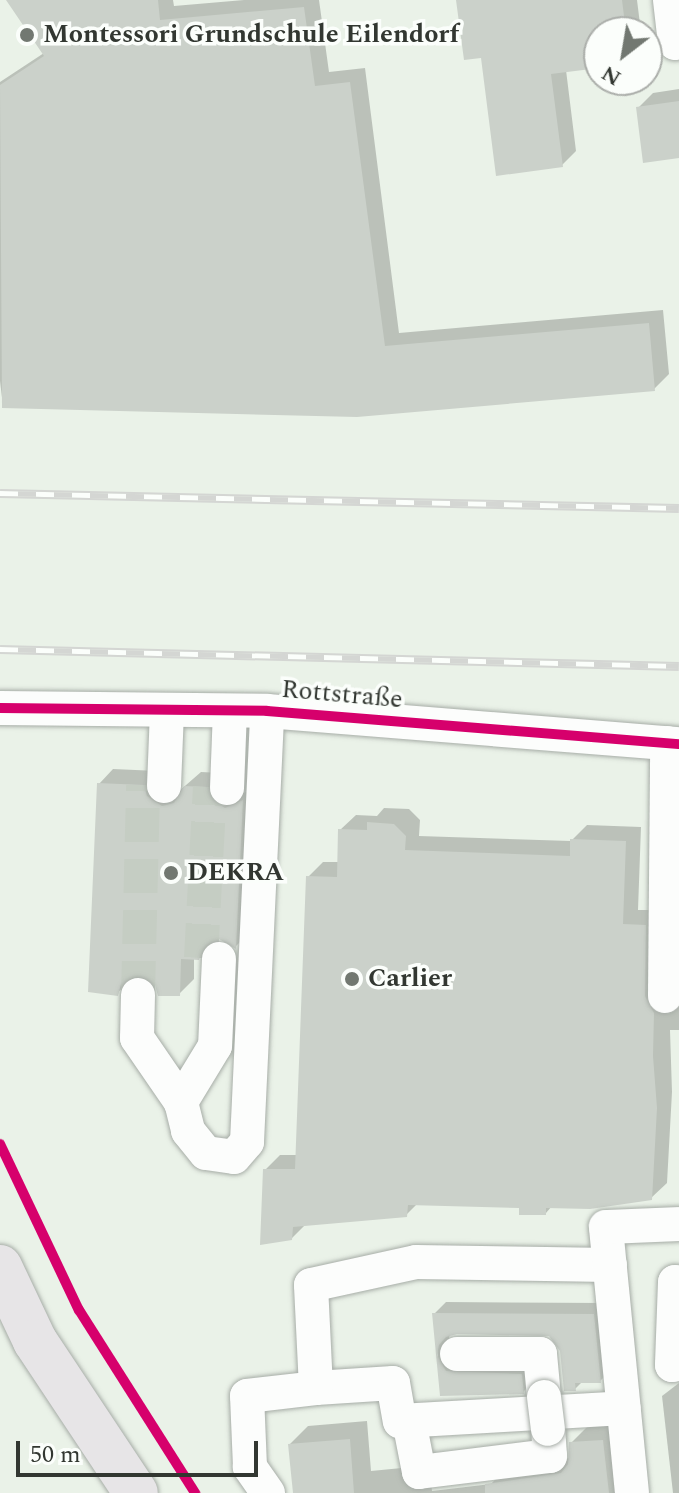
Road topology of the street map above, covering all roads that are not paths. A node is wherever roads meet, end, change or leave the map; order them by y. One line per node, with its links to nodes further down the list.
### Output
1 (670, 0): 2 (street)
2 (679, 42)
3 (0, 708): 4 (street, Rottstraße)
4 (156, 710): 5 (street, Rottstraße); 8 (street)
5 (222, 710): 6 (street, Rottstraße); 9 (street)
6 (267, 711): 7 (street, Rottstraße); 13 (street)
7 (673, 743): 12 (street)
8 (154, 785)
9 (218, 788)
10 (210, 958): 13 (street)
11 (148, 995): 13 (street)
12 (665, 996)
13 (181, 1102)
14 (679, 1224): 15 (street)
15 (610, 1265): 20 (street); 21 (street)
16 (0, 1267): 23 (main road)
17 (679, 1283): 19 (street)
18 (457, 1354): 22 (street)
19 (679, 1364)
20 (316, 1388): 22 (street); 24 (street)
21 (624, 1408): 22 (street); 25 (street)
22 (409, 1421)
23 (136, 1493)
24 (268, 1493)
25 (632, 1493)

